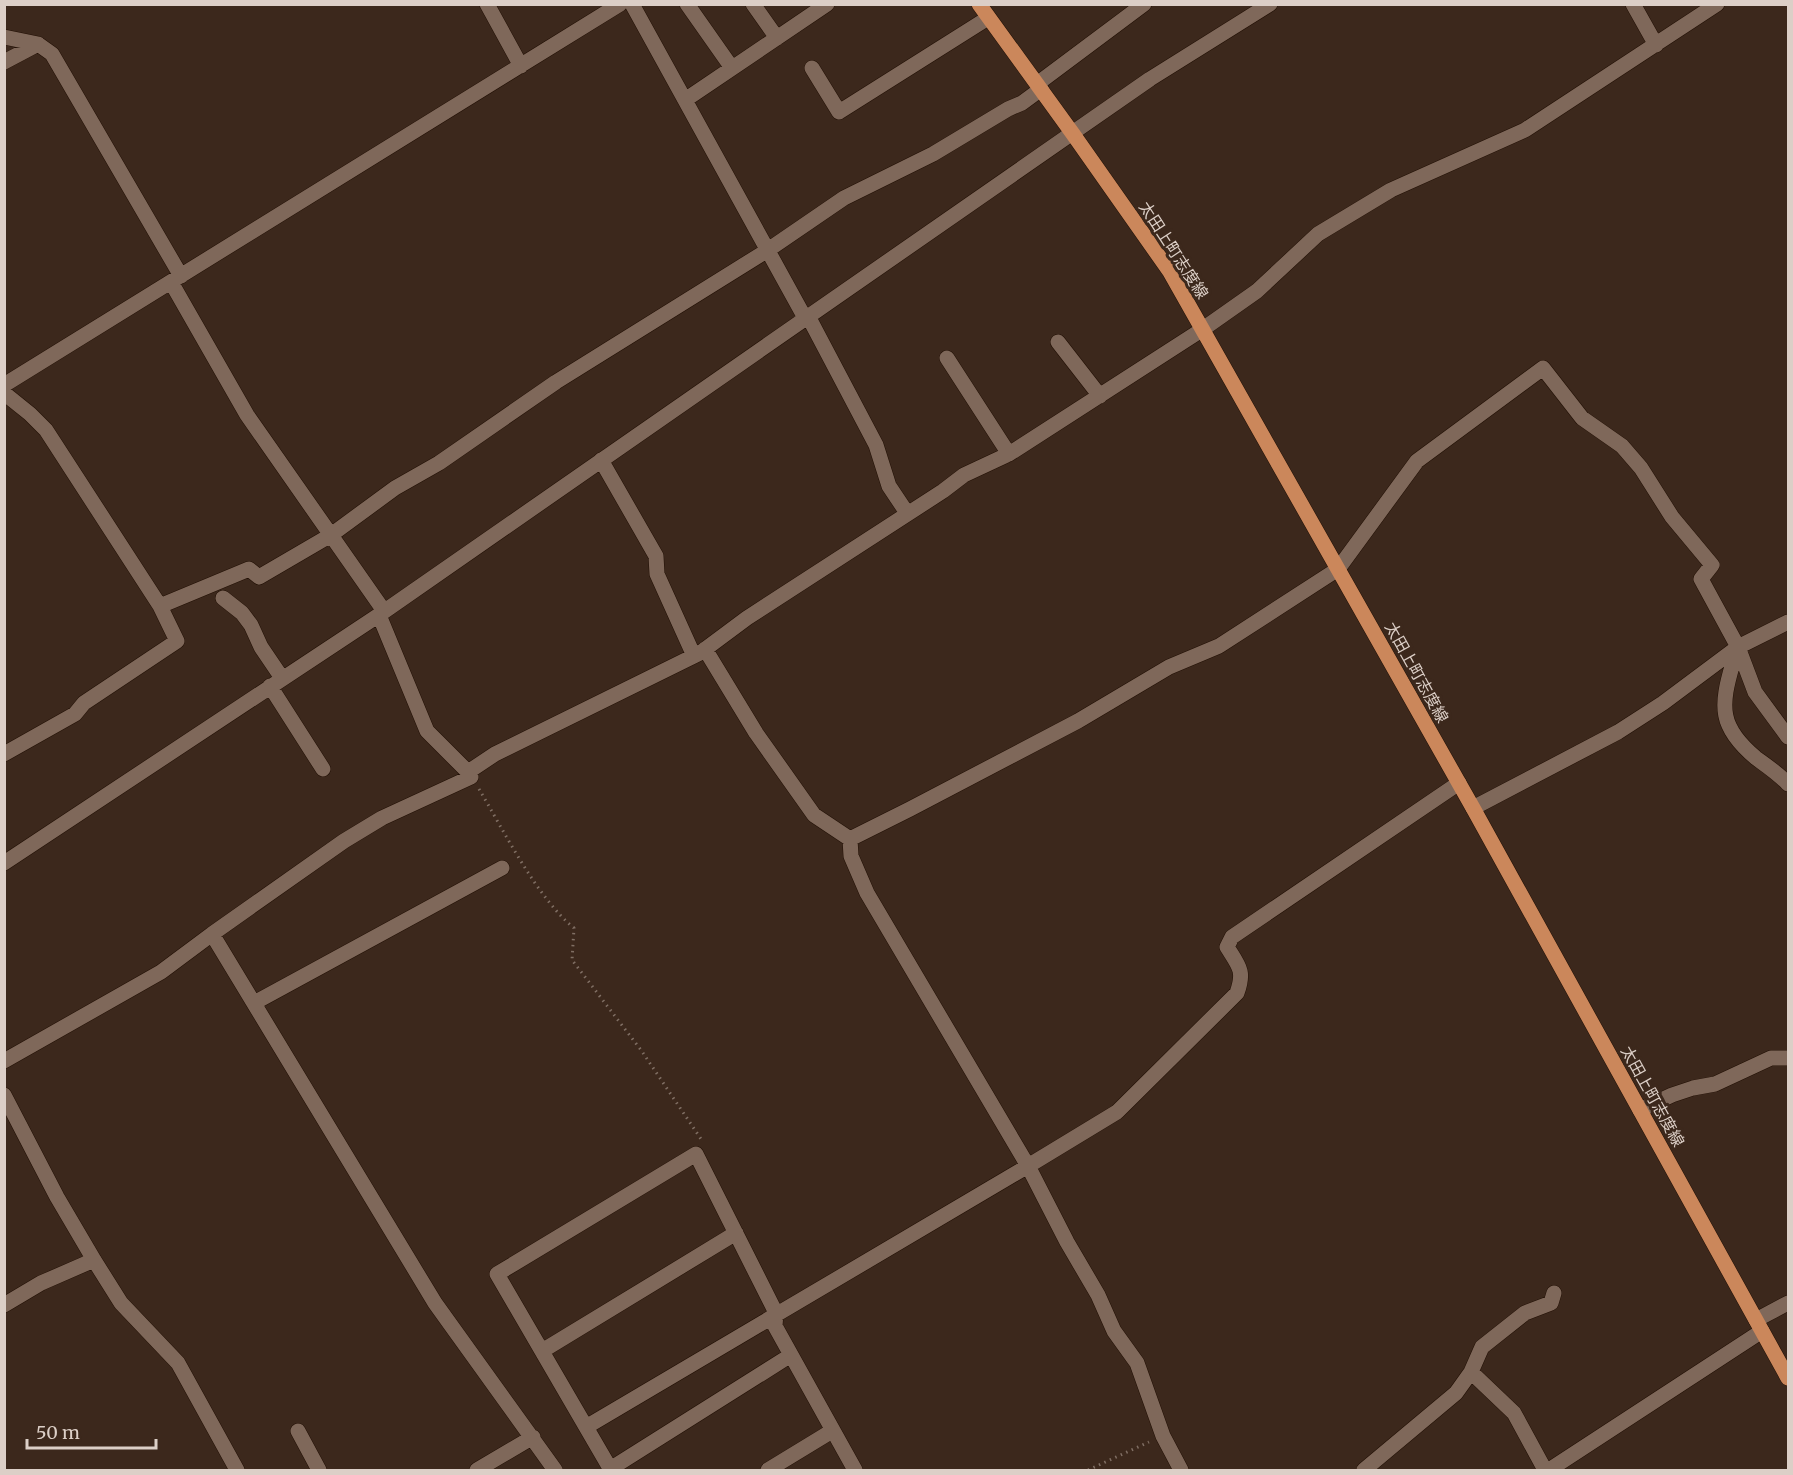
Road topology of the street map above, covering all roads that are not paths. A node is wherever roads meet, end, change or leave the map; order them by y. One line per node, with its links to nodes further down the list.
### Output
1 (488, 4): 18 (street)
2 (620, 4): 18 (street)
3 (632, 4): 22 (street)
4 (687, 4): 19 (street)
5 (753, 4): 14 (street)
6 (827, 4): 14 (street)
7 (979, 4): 12 (main road, 太田上町志度線)
8 (1144, 4): 21 (street)
9 (1270, 4): 23 (street)
10 (1633, 4): 16 (street)
11 (1717, 4): 16 (street)
12 (988, 18): 20 (street); 21 (main road, 太田上町志度線)
13 (4, 37): 15 (street)
14 (777, 38): 19 (street)
15 (38, 44): 17 (street); 25 (street)
16 (1656, 45): 27 (street)
17 (4, 62)
18 (521, 66): 25 (street)
19 (732, 68): 22 (street)
20 (812, 68)
21 (1039, 87): 23 (main road, 太田上町志度線); 24 (street)
22 (685, 100): 24 (street)
23 (1073, 134): 26 (street); 27 (main road, 太田上町志度線)
24 (768, 250): 26 (street); 36 (street)
25 (176, 279): 30 (street); 36 (street)
26 (807, 317): 34 (street); 35 (street)
27 (1203, 329): 32 (street); 37 (main road, 太田上町志度線)
28 (1058, 342): 32 (street)
29 (947, 358): 33 (street)
30 (4, 385)
31 (4, 393): 39 (street)
32 (1100, 396): 33 (street)
33 (1009, 453): 35 (street)
34 (602, 460): 40 (street); 43 (street)
35 (907, 513): 43 (street)
36 (331, 535): 39 (street); 40 (street)
37 (1338, 569): 42 (street); 50 (main road, 太田上町志度線); 53 (street)
38 (223, 598): 45 (street)
39 (160, 606): 47 (street)
40 (382, 613): 43 (street); 45 (street)
41 (1788, 622): 42 (street)
42 (1738, 647): 46 (street); 52 (street)
43 (700, 653): 53 (street)
44 (1733, 663): 51 (street)
45 (276, 682): 48 (street); 54 (street)
46 (1788, 737)
47 (4, 754)
48 (323, 769)
49 (471, 777): 56 (street)
50 (1459, 783): 52 (main road, 太田上町志度線); 62 (street)
51 (1788, 784)
52 (1473, 808): 61 (main road, 太田上町志度線)
53 (850, 839): 62 (street)
54 (4, 862)
55 (502, 868): 57 (street)
56 (212, 933): 57 (street); 59 (street)
57 (254, 1003): 77 (street)
58 (1788, 1058): 61 (street)
59 (4, 1061)
60 (4, 1095): 64 (street)
61 (1640, 1110): 69 (main road, 太田上町志度線)
62 (1028, 1166): 68 (street); 85 (street)
63 (736, 1233): 68 (street); 70 (street); 70 (street)
64 (94, 1260): 67 (street); 79 (street)
65 (1554, 1293): 72 (street)
66 (1788, 1303): 69 (street)
67 (4, 1305)
68 (776, 1313): 71 (street); 74 (street)
69 (1759, 1325): 73 (main road, 太田上町志度線); 87 (street)
70 (542, 1351): 74 (street)
71 (791, 1355): 76 (street); 82 (street)
72 (1471, 1372): 86 (street); 87 (street)
73 (1788, 1378)
74 (586, 1427): 82 (street)
75 (298, 1431): 80 (street)
76 (832, 1431): 83 (street); 84 (street)
77 (533, 1437): 78 (street); 81 (street)
78 (485, 1468)
79 (237, 1470)
80 (319, 1470)
81 (555, 1470)
82 (611, 1470)
83 (768, 1470)
84 (855, 1470)
85 (1181, 1470)
86 (1364, 1470)
87 (1547, 1470)

